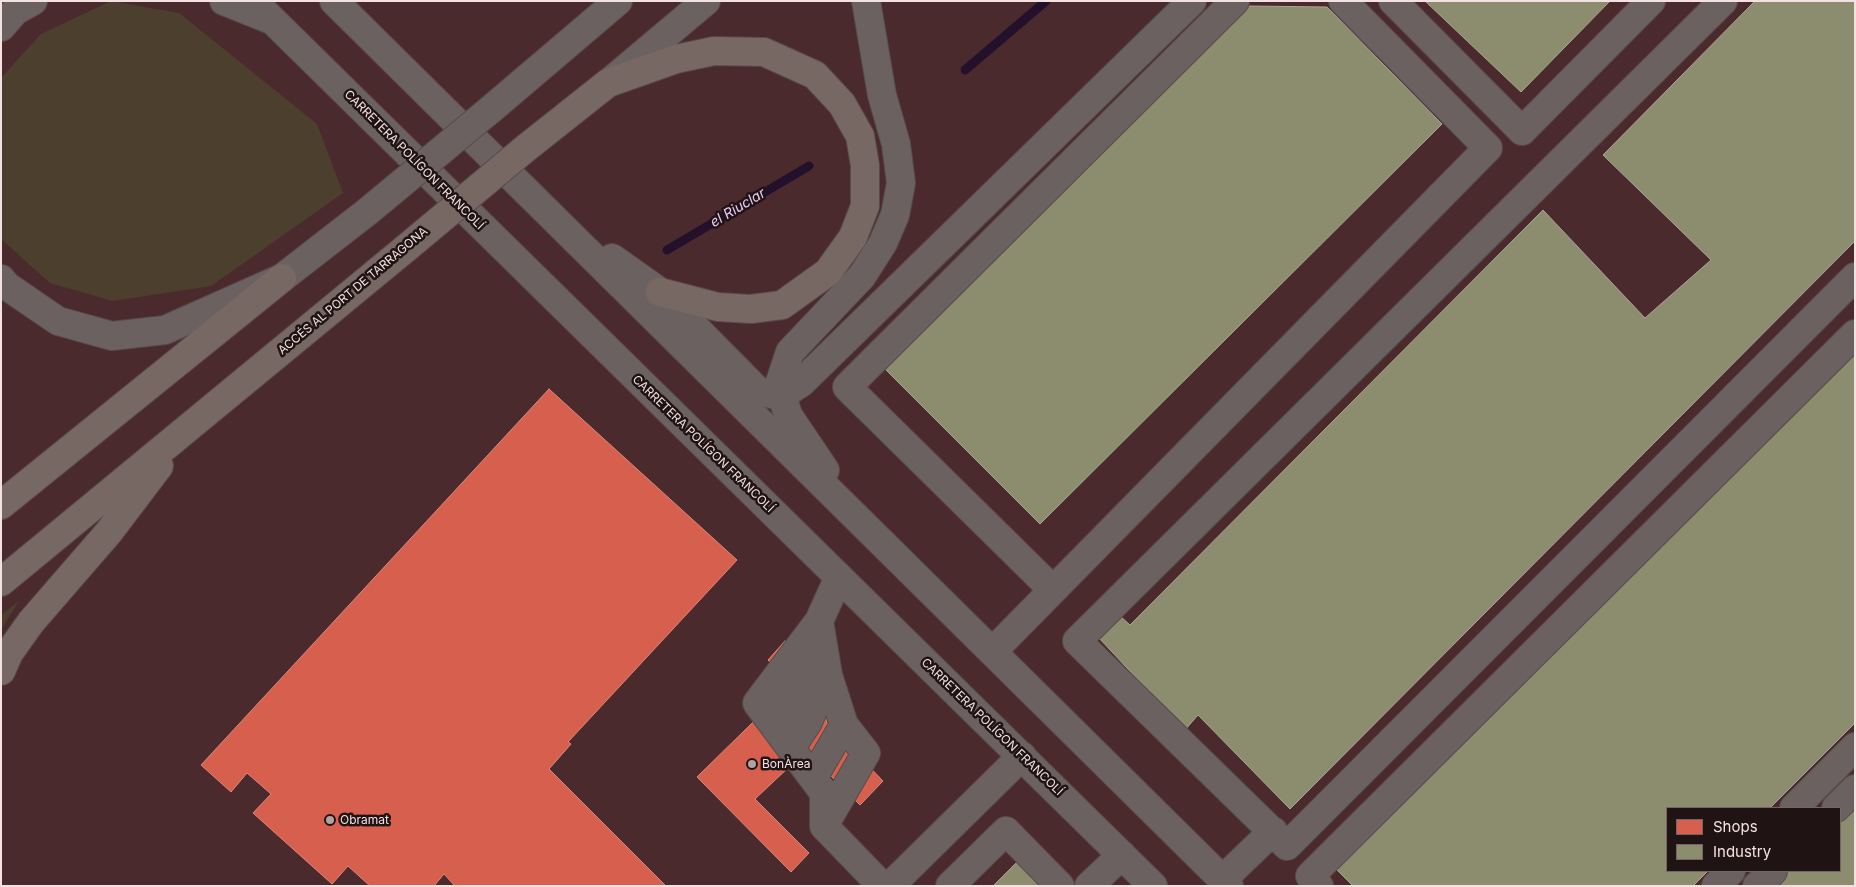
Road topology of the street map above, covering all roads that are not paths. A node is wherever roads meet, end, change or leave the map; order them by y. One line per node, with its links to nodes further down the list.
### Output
1 (32, 1): 15 (street)
2 (224, 1): 14 (street)
3 (253, 1): 14 (street, CARRETERA POLÍGON FRANCOLÍ)
4 (334, 1): 17 (street)
5 (618, 1): 19 (street, bridge)
6 (706, 1): 16 (street, ACCÉS AL PORT DE TARRAGONA)
7 (866, 1): 23 (street)
8 (1192, 1): 23 (street)
9 (1235, 1): 29 (street)
10 (1342, 1): 29 (street)
11 (1393, 1): 12 (street)
12 (1651, 1)
13 (1723, 1): 43 (street)
14 (273, 21): 27 (street, CARRETERA POLÍGON FRANCOLÍ)
15 (1, 27)
16 (608, 84): 21 (highway); 24 (highway, ACCÉS AL PORT DE TARRAGONA, bridge)
17 (560, 226): 21 (street); 26 (street)
18 (1855, 277): 43 (street)
19 (282, 278): 20 (street); 25 (highway)
20 (1, 279)
21 (660, 292): 23 (street)
22 (1855, 334): 54 (street)
23 (781, 396): 26 (street)
24 (185, 430): 28 (highway, ACCÉS AL PORT DE TARRAGONA); 32 (highway)
25 (1, 505)
26 (856, 517): 31 (street)
27 (839, 577): 30 (street); 37 (street, CARRETERA POLÍGON FRANCOLÍ)
28 (1, 582)
29 (1053, 590): 31 (street)
30 (819, 621): 33 (street); 36 (street)
31 (992, 651): 47 (street)
32 (1, 671)
33 (828, 675): 34 (street); 36 (street)
34 (844, 724): 38 (street); 42 (street)
35 (1855, 747): 40 (street)
36 (791, 748): 38 (street)
37 (1022, 756): 44 (street, CARRETERA POLÍGON FRANCOLÍ); 49 (street)
38 (813, 778): 42 (street)
39 (1855, 790): 41 (street)
40 (1795, 807)
41 (1837, 807)
42 (824, 826): 48 (street)
43 (1273, 831): 47 (street)
44 (1122, 855): 52 (street); 53 (street, CARRETERA POLÍGON FRANCOLÍ)
45 (1730, 872): 55 (street)
46 (1772, 872): 56 (street)
47 (1226, 883)
48 (882, 886)
49 (890, 886)
50 (950, 886): 51 (street)
51 (1060, 886)
52 (1089, 886)
53 (1153, 886)
54 (1319, 886)
55 (1716, 886)
56 (1757, 886)

